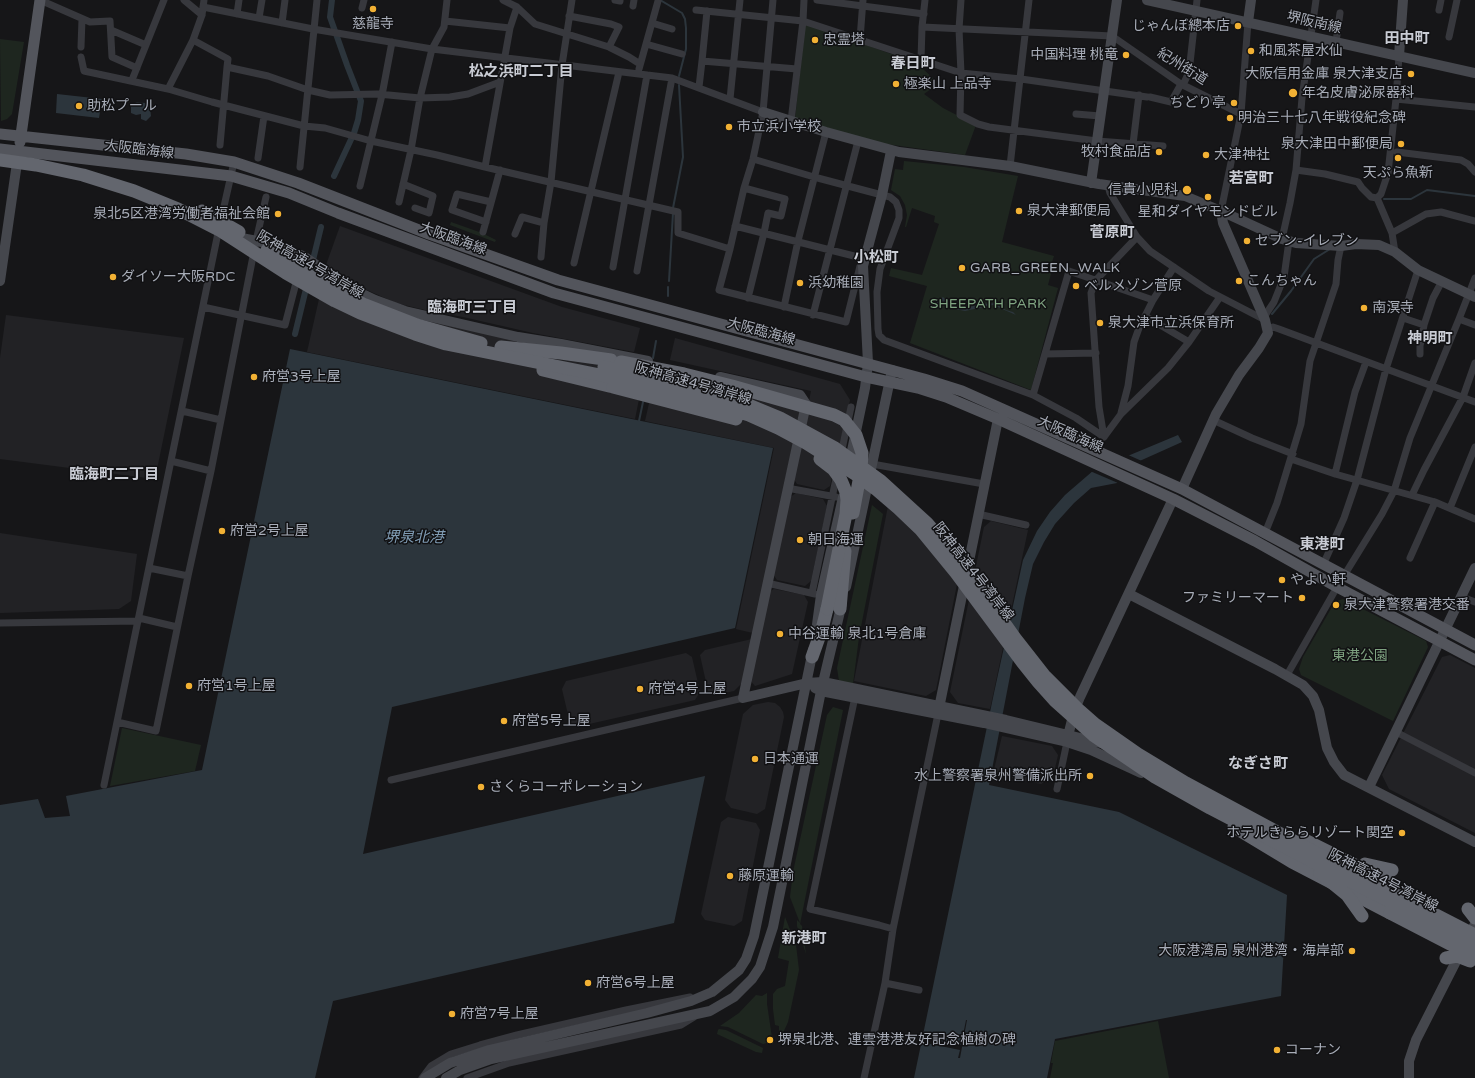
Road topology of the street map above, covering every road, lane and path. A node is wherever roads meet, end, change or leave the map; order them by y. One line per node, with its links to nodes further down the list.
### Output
1 (40, 0): 42 (street); 112 (main road)
2 (163, 0): 64 (street)
3 (184, 0): 37 (street)
4 (239, 0): 35 (street)
5 (262, 0): 40 (street)
6 (285, 0): 46 (street)
7 (317, 0): 50 (street)
8 (447, 0): 43 (street)
9 (503, 0): 29 (street)
10 (572, 0): 39 (street)
11 (740, 0): 38 (street)
12 (772, 0): 41 (street)
13 (804, 0): 44 (street)
14 (817, 0): 28 (street)
15 (925, 0): 36 (street)
16 (961, 0): 52 (street)
17 (1028, 0): 54 (street)
18 (1117, 0): 56 (street)
19 (1147, 0): 32 (street, 堺阪南線)
20 (1197, 0): 32 (street)
21 (1251, 0): 45 (street)
22 (1316, 0): 57 (street)
23 (1403, 0): 69 (street)
24 (1441, 0): 31 (street)
25 (1457, 0): 58 (street)
26 (658, 1): 47 (street)
27 (204, 3): 35 (street); 37 (street)
28 (863, 3): 36 (street); 59 (street)
29 (516, 8): 49 (street); 55 (street)
30 (696, 10): 33 (street)
31 (1439, 10)
32 (1196, 11): 45 (street, 堺阪南線); 90 (street)
33 (707, 12): 38 (street); 73 (street)
34 (1340, 13): 62 (street)
35 (237, 14): 40 (street)
36 (924, 14): 48 (street)
37 (202, 15): 60 (street)
38 (738, 15): 41 (street); 76 (street)
39 (569, 16): 55 (street); 66 (street)
40 (259, 18): 46 (street)
41 (771, 18): 44 (street); 78 (street)
42 (82, 19): 53 (street); 65 (street)
43 (445, 21): 49 (street); 67 (street)
44 (803, 21): 59 (street); 80 (street)
45 (1248, 22): 57 (street, 堺阪南線); 104 (street)
46 (282, 23): 50 (street)
47 (652, 23): 51 (street); 63 (street)
48 (922, 27): 52 (street); 72 (street)
49 (510, 28): 71 (street)
50 (313, 29): 61 (street); 93 (street)
51 (672, 29)
52 (959, 29): 54 (street); 82 (street)
53 (111, 30): 64 (street); 79 (street)
54 (1025, 32): 56 (street); 87 (street)
55 (566, 34): 66 (street); 74 (street)
56 (1112, 36): 90 (street, 紀州街道); 94 (street)
57 (1312, 37): 62 (street, 堺阪南線); 132 (street)
58 (1449, 37)
59 (860, 39): 72 (street)
60 (193, 40): 77 (street); 92 (street)
61 (392, 42): 67 (street); 95 (street)
62 (1336, 42): 69 (street, 堺阪南線)
63 (646, 44): 68 (street); 75 (street)
64 (146, 45): 79 (street)
65 (81, 47)
66 (608, 47): 75 (street)
67 (432, 49): 71 (street); 97 (street)
68 (682, 54)
69 (1399, 56): 83 (street, 堺阪南線); 99 (street)
70 (81, 57): 88 (street)
71 (504, 57): 74 (street); 89 (street)
72 (921, 60): 82 (street)
73 (702, 61): 76 (street); 91 (street)
74 (562, 64): 81 (street); 136 (street)
75 (640, 64): 84 (street)
76 (734, 64): 78 (street); 98 (street)
77 (227, 67): 93 (street); 100 (street)
78 (767, 67): 80 (street); 102 (street)
79 (137, 68): 88 (street)
80 (797, 69): 107 (street)
81 (619, 72): 84 (street); 143 (street)
82 (961, 73): 87 (street); 109 (street)
83 (1475, 73)
84 (638, 74): 85 (street)
85 (647, 74): 86 (street); 147 (street)
86 (676, 79): 91 (street); 150 (street)
87 (1021, 79): 94 (street); 109 (street)
88 (132, 80): 92 (street)
89 (500, 82): 97 (street); 130 (street)
90 (1182, 84): 96 (street); 104 (street, 紀州街道)
91 (699, 87): 98 (street)
92 (168, 89): 100 (street)
93 (308, 90): 95 (street); 108 (street)
94 (1104, 90): 96 (street); 106 (street)
95 (382, 95): 97 (street); 113 (street)
96 (1139, 95): 116 (street)
97 (420, 98): 121 (street)
98 (730, 99): 102 (street)
99 (1396, 99): 101 (street); 123 (street)
100 (224, 106): 105 (street); 117 (street)
101 (1475, 107)
102 (763, 112): 107 (street); 125 (street)
103 (1076, 114): 106 (street)
104 (1241, 114): 152 (street)
105 (264, 116): 108 (street); 124 (street)
106 (1100, 116): 115 (street)
107 (792, 121): 110 (street)
108 (304, 126): 113 (street); 129 (street)
109 (1014, 130): 115 (street); 128 (street)
110 (826, 132): 114 (street); 135 (street)
111 (0, 134): 112 (main road, 大阪臨海線)
112 (20, 136): 120 (main road); 127 (main road, 大阪臨海線)
113 (371, 141): 121 (street); 140 (street)
114 (858, 141): 122 (street); 139 (street)
115 (1097, 141): 116 (street); 137 (street)
116 (1133, 144): 118 (street)
117 (220, 145)
118 (1163, 146)
119 (0, 150): 120 (main road, 大阪臨海線); 200 (highway, 阪神高速4号湾岸線, bridge)
120 (19, 150): 134 (main road, 大阪臨海線); 155 (street)
121 (411, 150): 130 (street); 138 (street)
122 (891, 150): 128 (street); 144 (street)
123 (1394, 151): 133 (street); 146 (street)
124 (258, 158)
125 (753, 159): 135 (street); 142 (street)
126 (0, 160): 199 (highway, 阪神高速4号湾岸線, bridge)
127 (234, 162): 134 (street); 205 (main road, 大阪臨海線)
128 (1010, 166): 137 (street)
129 (300, 167)
130 (485, 167): 131 (street)
131 (500, 170): 136 (street); 149 (street)
132 (1296, 170): 146 (street); 164 (street)
133 (1475, 172)
134 (231, 176): 159 (street); 209 (main road, 大阪臨海線)
135 (814, 178): 139 (street); 166 (street)
136 (551, 182): 143 (street); 156 (street)
137 (1091, 183): 141 (street)
138 (403, 184): 148 (street); 151 (street)
139 (846, 185): 144 (street); 169 (street)
140 (360, 186)
141 (1108, 186): 152 (street); 163 (street)
142 (744, 188): 157 (street); 160 (street)
143 (590, 191): 147 (street); 174 (street)
144 (880, 194): 172 (street); 205 (street); 212 (street)
145 (266, 197): 165 (street)
146 (1377, 198): 161 (street)
147 (625, 200): 150 (street); 175 (street)
148 (399, 202)
149 (491, 202): 154 (street); 154 (street)
150 (649, 206): 168 (street); 178 (street)
151 (415, 208)
152 (1221, 211): 164 (street); 194 (street)
153 (1475, 221): 161 (street)
154 (486, 222): 158 (street)
155 (4, 224): 181 (street)
156 (544, 224): 162 (street); 171 (street)
157 (735, 226): 160 (street); 168 (street)
158 (483, 232)
159 (218, 233): 165 (street); 187 (street)
160 (764, 233): 166 (street); 185 (street)
161 (1392, 233): 170 (street)
162 (515, 234)
163 (1137, 237): 176 (street); 180 (street)
164 (1285, 240): 167 (street); 194 (street)
165 (256, 241): 173 (street); 190 (street)
166 (798, 241): 169 (street); 188 (street)
167 (1342, 246): 170 (street); 198 (street)
168 (730, 249): 185 (street)
169 (830, 250): 172 (street); 189 (street)
170 (1395, 252): 177 (street)
171 (541, 258)
172 (862, 258): 189 (street)
173 (308, 259): 190 (street); 230 (street)
174 (574, 262)
175 (613, 267)
176 (1174, 267): 184 (street); 186 (street)
177 (1418, 270): 182 (street); 192 (street)
178 (637, 271)
179 (1475, 278): 183 (street)
180 (1096, 280): 186 (street); 201 (street); 202 (street)
181 (0, 281)
182 (1442, 282): 183 (street); 195 (street)
183 (1472, 296): 193 (street)
184 (1220, 297): 194 (street); 197 (street)
185 (748, 298): 188 (street)
186 (1153, 300): 191 (street)
187 (203, 307): 190 (street); 216 (street)
188 (784, 307): 189 (street)
189 (813, 315)
190 (241, 316): 219 (street)
191 (1145, 316): 197 (street); 217 (street)
192 (1402, 318): 195 (street); 207 (street)
193 (1460, 319): 196 (street); 211 (street)
194 (1265, 322): 198 (street); 220 (street)
195 (1424, 325): 203 (street)
196 (1475, 325)
197 (1189, 342): 217 (street)
198 (1316, 342): 204 (street); 223 (street)
199 (446, 344): 261 (highway, bridge); 277 (highway, 阪神高速4号湾岸線, bridge)
200 (501, 347): 254 (highway, bridge); 278 (highway, 阪神高速4号湾岸線, bridge)
201 (1096, 353): 202 (street); 221 (street)
202 (1045, 354): 212 (street)
203 (1420, 354)
204 (1366, 362): 207 (street); 227 (street)
205 (868, 363): 208 (main road, 大阪臨海線); 209 (street)
206 (1475, 363): 213 (street)
207 (1386, 369): 211 (street); 228 (street)
208 (892, 370): 210 (street); 231 (main road, 大阪臨海線)
209 (866, 377): 210 (main road, 大阪臨海線); 234 (street)
210 (889, 382): 218 (main road, 大阪臨海線); 225 (street)
211 (1431, 386): 213 (street); 232 (street)
212 (1033, 395): 221 (street)
213 (1463, 397): 214 (street); 233 (street)
214 (1475, 402)
215 (851, 407): 234 (street)
216 (182, 411): 219 (street); 224 (street)
217 (1120, 414): 221 (street)
218 (998, 419): 229 (street); 235 (main road, 大阪臨海線)
219 (221, 420): 226 (street)
220 (1213, 420): 223 (street); 231 (street)
221 (1104, 437)
222 (1475, 447): 237 (street)
223 (1292, 456): 227 (street); 241 (street)
224 (171, 462): 226 (street); 244 (street)
225 (872, 464): 229 (street); 254 (street)
226 (211, 471): 246 (street)
227 (1335, 474): 228 (street)
228 (1357, 480): 232 (street); 243 (street)
229 (984, 484): 238 (street)
230 (787, 488): 234 (street); 248 (street)
231 (1182, 489): 241 (main road, 大阪臨海線)
232 (1394, 491): 233 (street); 247 (street)
233 (1412, 495): 236 (street)
234 (837, 497): 250 (street)
235 (1173, 499): 249 (main road, 大阪臨海線); 251 (street)
236 (1435, 502): 237 (street); 242 (street)
237 (1450, 508): 239 (street)
238 (978, 514): 240 (street); 268 (street)
239 (1475, 518)
240 (1026, 525)
241 (1265, 533): 243 (main road, 大阪臨海線)
242 (1410, 558)
243 (1323, 565): 247 (main road, 大阪臨海線)
244 (149, 568): 246 (street); 255 (street)
245 (1475, 568): 252 (street)
246 (188, 576): 257 (street)
247 (1344, 576): 249 (street); 258 (main road, 大阪臨海線)
248 (767, 583): 250 (street); 267 (street)
249 (1337, 587): 259 (main road, 大阪臨海線); 263 (street)
250 (816, 594): 261 (street)
251 (1129, 594): 263 (street); 271 (street)
252 (1462, 597): 253 (street); 258 (street)
253 (1475, 602)
254 (840, 610): 265 (street)
255 (138, 620): 256 (street); 257 (street); 269 (street)
256 (0, 623)
257 (177, 627): 269 (street)
258 (1445, 630): 259 (street); 260 (main road, 大阪臨海線)
259 (1439, 641): 262 (main road, 大阪臨海線); 270 (street)
260 (1475, 645)
261 (812, 657): 264 (street)
262 (1475, 660)
263 (1287, 675): 275 (street)
264 (807, 683): 265 (street); 267 (street); 293 (street)
265 (822, 687): 266 (street); 268 (street); 294 (street)
266 (856, 697): 268 (street); 285 (street)
267 (743, 698): 273 (street)
268 (938, 711): 271 (street); 285 (street)
269 (117, 722): 274 (street)
270 (1396, 732): 272 (street); 275 (street)
271 (1068, 738): 276 (street); 279 (street); 280 (street)
272 (1475, 773)
273 (391, 780)
274 (104, 785)
275 (1369, 787): 281 (street)
276 (1057, 788)
277 (1210, 808): 283 (highway, bridge); 286 (highway, 阪神高速4号湾岸線, bridge)
278 (1242, 814): 282 (highway, bridge); 284 (highway, 阪神高速4号湾岸線, bridge)
279 (1234, 827): 286 (street); 288 (highway, bridge)
280 (1303, 839): 282 (highway); 284 (street)
281 (1475, 842)
282 (1391, 876): 284 (highway)
283 (1362, 916)
284 (1474, 924): 286 (street)
285 (893, 929): 291 (street)
286 (1469, 946): 287 (street); 299 (street)
287 (1475, 953)
288 (1475, 957)
289 (1446, 958): 290 (highway, bridge)
290 (1475, 964)
291 (885, 983): 292 (street); 298 (street)
292 (919, 990)
293 (703, 996): 295 (street); 295 (street)
294 (698, 1014): 296 (street); 297 (street)
295 (423, 1078)
296 (446, 1078)
297 (467, 1078)
298 (864, 1078)
299 (1409, 1078)

